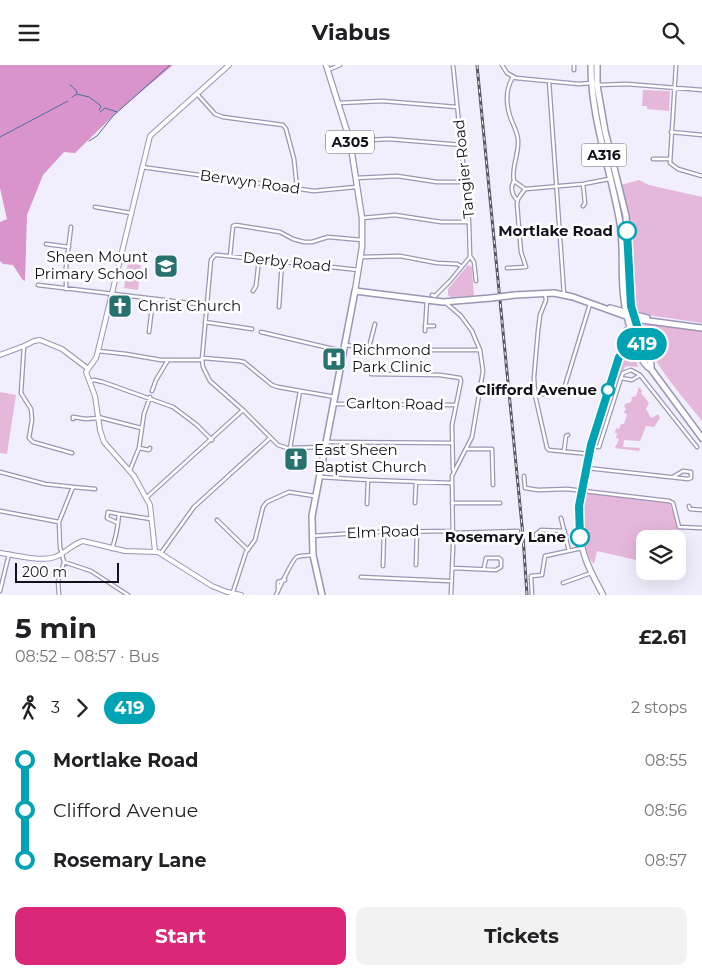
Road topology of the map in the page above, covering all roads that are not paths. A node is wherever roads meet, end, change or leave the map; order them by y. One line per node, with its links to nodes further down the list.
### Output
1 (229, 65): 16 (street)
2 (340, 65): 9 (street)
3 (453, 65): 18 (street, Tangier Road)
4 (502, 65): 11 (street)
5 (574, 65): 10 (street)
6 (591, 65): 13 (highway, A316)
7 (597, 65): 13 (highway, A316)
8 (676, 65): 14 (street)
9 (327, 67): 17 (main road, A305)
10 (574, 70)
11 (512, 77): 12 (street); 29 (street)
12 (549, 81): 13 (street); 33 (street)
13 (594, 84): 14 (street); 28 (highway, A316); 44 (highway, A316)
14 (674, 88): 15 (street); 19 (street)
15 (702, 90)
16 (196, 94): 25 (street); 34 (street)
17 (339, 103): 18 (street); 21 (main road, A305)
18 (457, 107): 22 (street, Tangier Road)
19 (671, 132): 20 (street); 24 (street)
20 (702, 135)
21 (350, 141): 22 (street); 27 (main road, A305)
22 (462, 145): 30 (street, Tangier Road)
23 (653, 159): 24 (street)
24 (669, 159): 26 (street)
25 (142, 167): 34 (street, Berwyn Road); 39 (street)
26 (702, 175)
27 (356, 178): 30 (street); 32 (main road, A305)
28 (611, 178): 31 (street); 45 (highway, A316)
29 (514, 181): 35 (street); 36 (street)
30 (465, 182): 41 (street, Tangier Road)
31 (582, 184): 33 (street); 37 (street)
32 (357, 186): 34 (street, Berwyn Road); 40 (main road, A305)
33 (558, 186): 35 (street); 66 (street)
34 (297, 188)
35 (525, 189): 36 (street)
36 (517, 201): 54 (street)
37 (584, 206)
38 (95, 207): 39 (street)
39 (131, 213): 64 (street)
40 (362, 218): 41 (street); 43 (main road, A305)
41 (469, 222): 49 (street, Tangier Road)
42 (71, 227): 47 (street)
43 (362, 240): 48 (street); 50 (main road, A305)
44 (629, 242): 45 (highway); 57 (highway, A316)
45 (622, 243): 56 (highway, A316)
46 (46, 244): 47 (street)
47 (69, 247): 60 (street)
48 (230, 256): 51 (street, Derby Road); 73 (street, Derby Road)
49 (470, 256): 53 (street); 58 (street, Tangier Road)
50 (361, 257): 53 (street); 55 (main road, A305)
51 (259, 259): 52 (street, Derby Road); 61 (street)
52 (282, 261): 55 (street, Derby Road); 74 (street)
53 (461, 266): 65 (street)
54 (507, 268)
55 (359, 270): 62 (main road, A305)
56 (623, 271): 57 (highway); 75 (highway, A316)
57 (630, 271): 75 (highway, A316)
58 (476, 281)
59 (38, 285): 60 (street)
60 (66, 289): 64 (street)
61 (253, 291)
62 (355, 291): 68 (highway); 87 (highway)
63 (545, 292): 66 (highway); 70 (highway, bridge); 106 (street)
64 (112, 294): 67 (street); 92 (street)
65 (432, 295)
66 (564, 295): 72 (highway)
67 (153, 299): 73 (street); 84 (street)
68 (427, 300): 69 (highway); 78 (street)
69 (439, 301): 70 (highway); 71 (highway)
70 (458, 301): 71 (highway)
71 (446, 302): 91 (street)
72 (590, 303): 75 (highway); 106 (street)
73 (206, 305): 76 (street)
74 (279, 307)
75 (630, 316): 80 (highway); 86 (highway, A316); 89 (highway, A316)
76 (205, 322): 81 (street); 96 (street)
77 (374, 324): 90 (street)
78 (425, 326): 79 (street); 83 (street)
79 (434, 326)
80 (702, 328)
81 (252, 329)
82 (626, 329): 94 (street)
83 (425, 331)
84 (149, 332)
85 (261, 332): 93 (street)
86 (642, 343): 89 (main road); 99 (highway, A316)
87 (345, 345): 90 (street); 93 (highway)
88 (24, 346): 95 (street); 98 (street); 130 (street)
89 (636, 346): 94 (main road); 99 (highway, A316)
90 (369, 347): 91 (street)
91 (480, 350): 128 (street)
92 (98, 351): 97 (street); 98 (street)
93 (344, 351): 108 (highway)
94 (624, 353): 112 (main road)
95 (0, 355)
96 (202, 359): 97 (street); 105 (street); 111 (street)
97 (168, 360): 104 (street)
98 (87, 368): 103 (street)
99 (651, 369): 119 (highway, A316)
100 (371, 374): 110 (street)
101 (640, 375): 102 (street); 102 (street); 124 (street)
102 (621, 378): 113 (street)
103 (90, 381): 107 (street); 114 (street)
104 (152, 391)
105 (300, 391): 108 (street); 127 (street)
106 (535, 395): 129 (street)
107 (150, 397): 116 (street); 120 (street)
108 (335, 397): 109 (highway)
109 (333, 404): 110 (street, Carlton Road); 122 (highway)
110 (456, 405): 121 (street)
111 (243, 410): 118 (street); 120 (street)
112 (601, 412): 113 (street); 123 (main road)
113 (609, 415): 123 (street)
114 (98, 417): 115 (street); 116 (street); 133 (street)
115 (73, 419)
116 (141, 428): 125 (street)
117 (568, 435): 129 (street)
118 (270, 438): 127 (street); 175 (street)
119 (702, 438)
120 (212, 440): 147 (street)
121 (452, 443): 122 (street); 135 (street)
122 (326, 445): 127 (street); 137 (highway)
123 (591, 445): 131 (main road)
124 (696, 447)
125 (139, 448): 126 (street); 133 (street)
126 (150, 448)
127 (290, 448)
128 (467, 449): 135 (street); 142 (street)
129 (564, 451): 131 (street)
130 (72, 453)
131 (589, 454): 132 (main road)
132 (586, 468): 138 (street); 145 (main road)
133 (130, 470): 147 (street)
134 (0, 472): 143 (street)
135 (453, 473): 141 (street)
136 (524, 476): 145 (street)
137 (320, 477): 139 (street); 146 (highway)
138 (673, 477): 138 (street)
139 (368, 481): 140 (street); 151 (street)
140 (416, 482): 141 (street); 148 (street)
141 (452, 483): 149 (street)
142 (493, 485)
143 (73, 487): 144 (street); 159 (street)
144 (95, 489)
145 (582, 491): 161 (street); 168 (main road)
146 (316, 497): 167 (highway); 170 (street)
147 (146, 498): 157 (street)
148 (415, 503)
149 (452, 503): 150 (street); 165 (street)
150 (500, 503)
151 (367, 504)
152 (689, 506): 153 (street)
153 (702, 510)
154 (0, 511): 159 (street)
155 (119, 514): 157 (street); 160 (street); 160 (street)
156 (561, 518): 166 (street)
157 (152, 519): 171 (street)
158 (217, 521): 170 (street)
159 (59, 522): 174 (street)
160 (118, 523): 169 (street)
161 (702, 528)
162 (417, 530): 163 (street, Elm Road); 165 (street, Elm Road); 179 (street)
163 (384, 531): 167 (street, Elm Road); 180 (street)
164 (518, 531): 165 (street, Elm Road)
165 (453, 532): 181 (street)
166 (565, 533): 166 (street); 172 (street)
167 (312, 536): 177 (highway)
168 (582, 548): 172 (street); 183 (main road)
169 (112, 549): 171 (street); 174 (street)
170 (248, 550): 188 (street)
171 (155, 551): 175 (street)
172 (569, 551): 195 (street)
173 (0, 553): 176 (street)
174 (63, 553): 176 (street); 178 (street)
175 (161, 553): 188 (street)
176 (9, 554): 187 (street)
177 (314, 555): 192 (street); 193 (highway)
178 (64, 562): 189 (street); 190 (street)
179 (416, 565)
180 (384, 566)
181 (453, 568): 182 (street); 194 (street)
182 (484, 568): 182 (street)
183 (593, 573): 186 (street); 196 (main road)
184 (361, 577): 185 (street)
185 (450, 581)
186 (563, 583)
187 (0, 591)
188 (232, 594): 191 (street)
189 (59, 595)
190 (128, 595)
191 (242, 595)
192 (276, 595)
193 (322, 595)
194 (451, 595)
195 (532, 595)
196 (603, 595)

